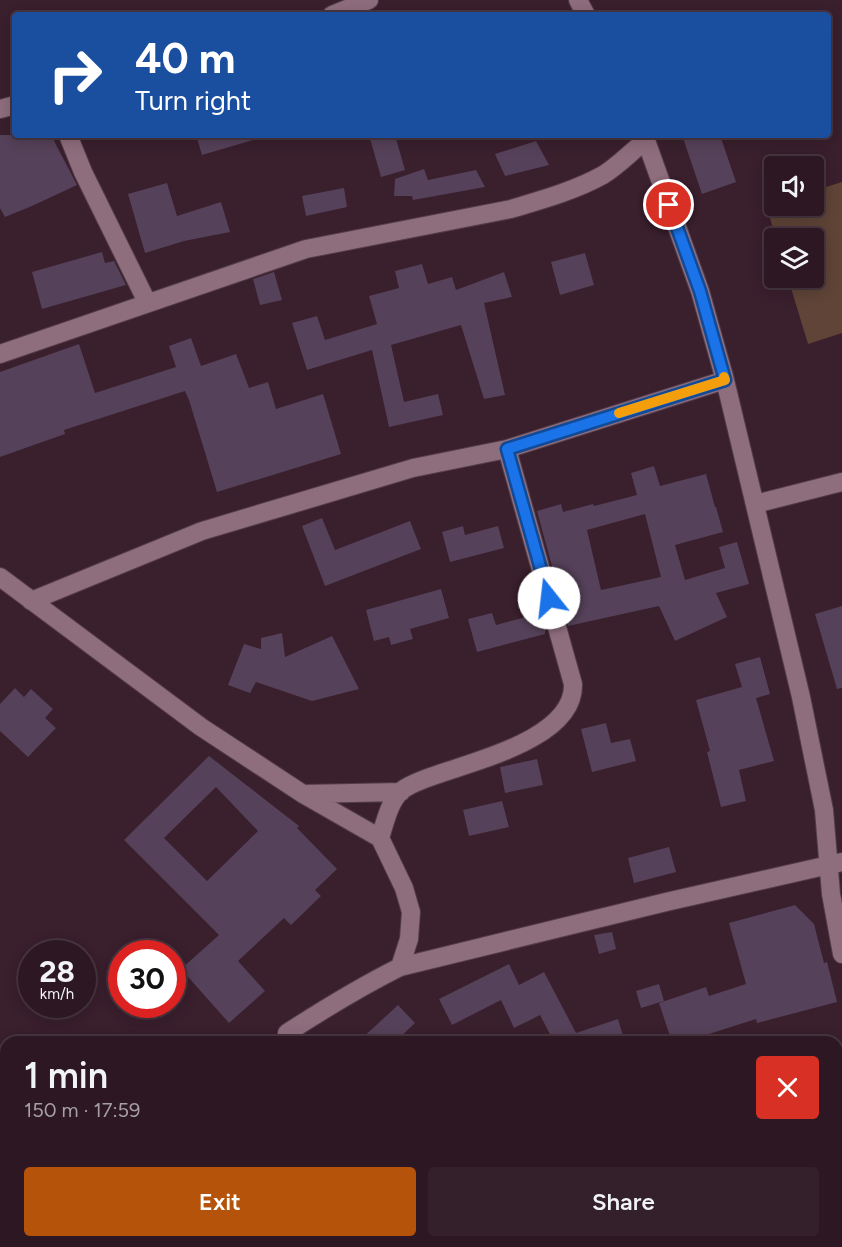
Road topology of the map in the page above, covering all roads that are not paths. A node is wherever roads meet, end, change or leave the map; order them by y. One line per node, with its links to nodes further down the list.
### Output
1 (369, 0): 2 (street)
2 (339, 12)
3 (69, 138): 6 (street)
4 (644, 138): 6 (street)
5 (645, 138): 8 (street)
6 (147, 302): 7 (street)
7 (0, 354)
8 (725, 380): 9 (street); 11 (street)
9 (507, 449): 13 (street); 14 (street)
10 (842, 482): 11 (street)
11 (754, 504): 17 (street)
12 (0, 577): 13 (street)
13 (31, 601): 15 (street)
14 (400, 792): 15 (street); 16 (street)
15 (303, 794): 16 (street)
16 (380, 837): 19 (street)
17 (835, 864): 18 (street); 19 (street)
18 (842, 954)
19 (400, 967): 20 (street)
20 (287, 1033)

